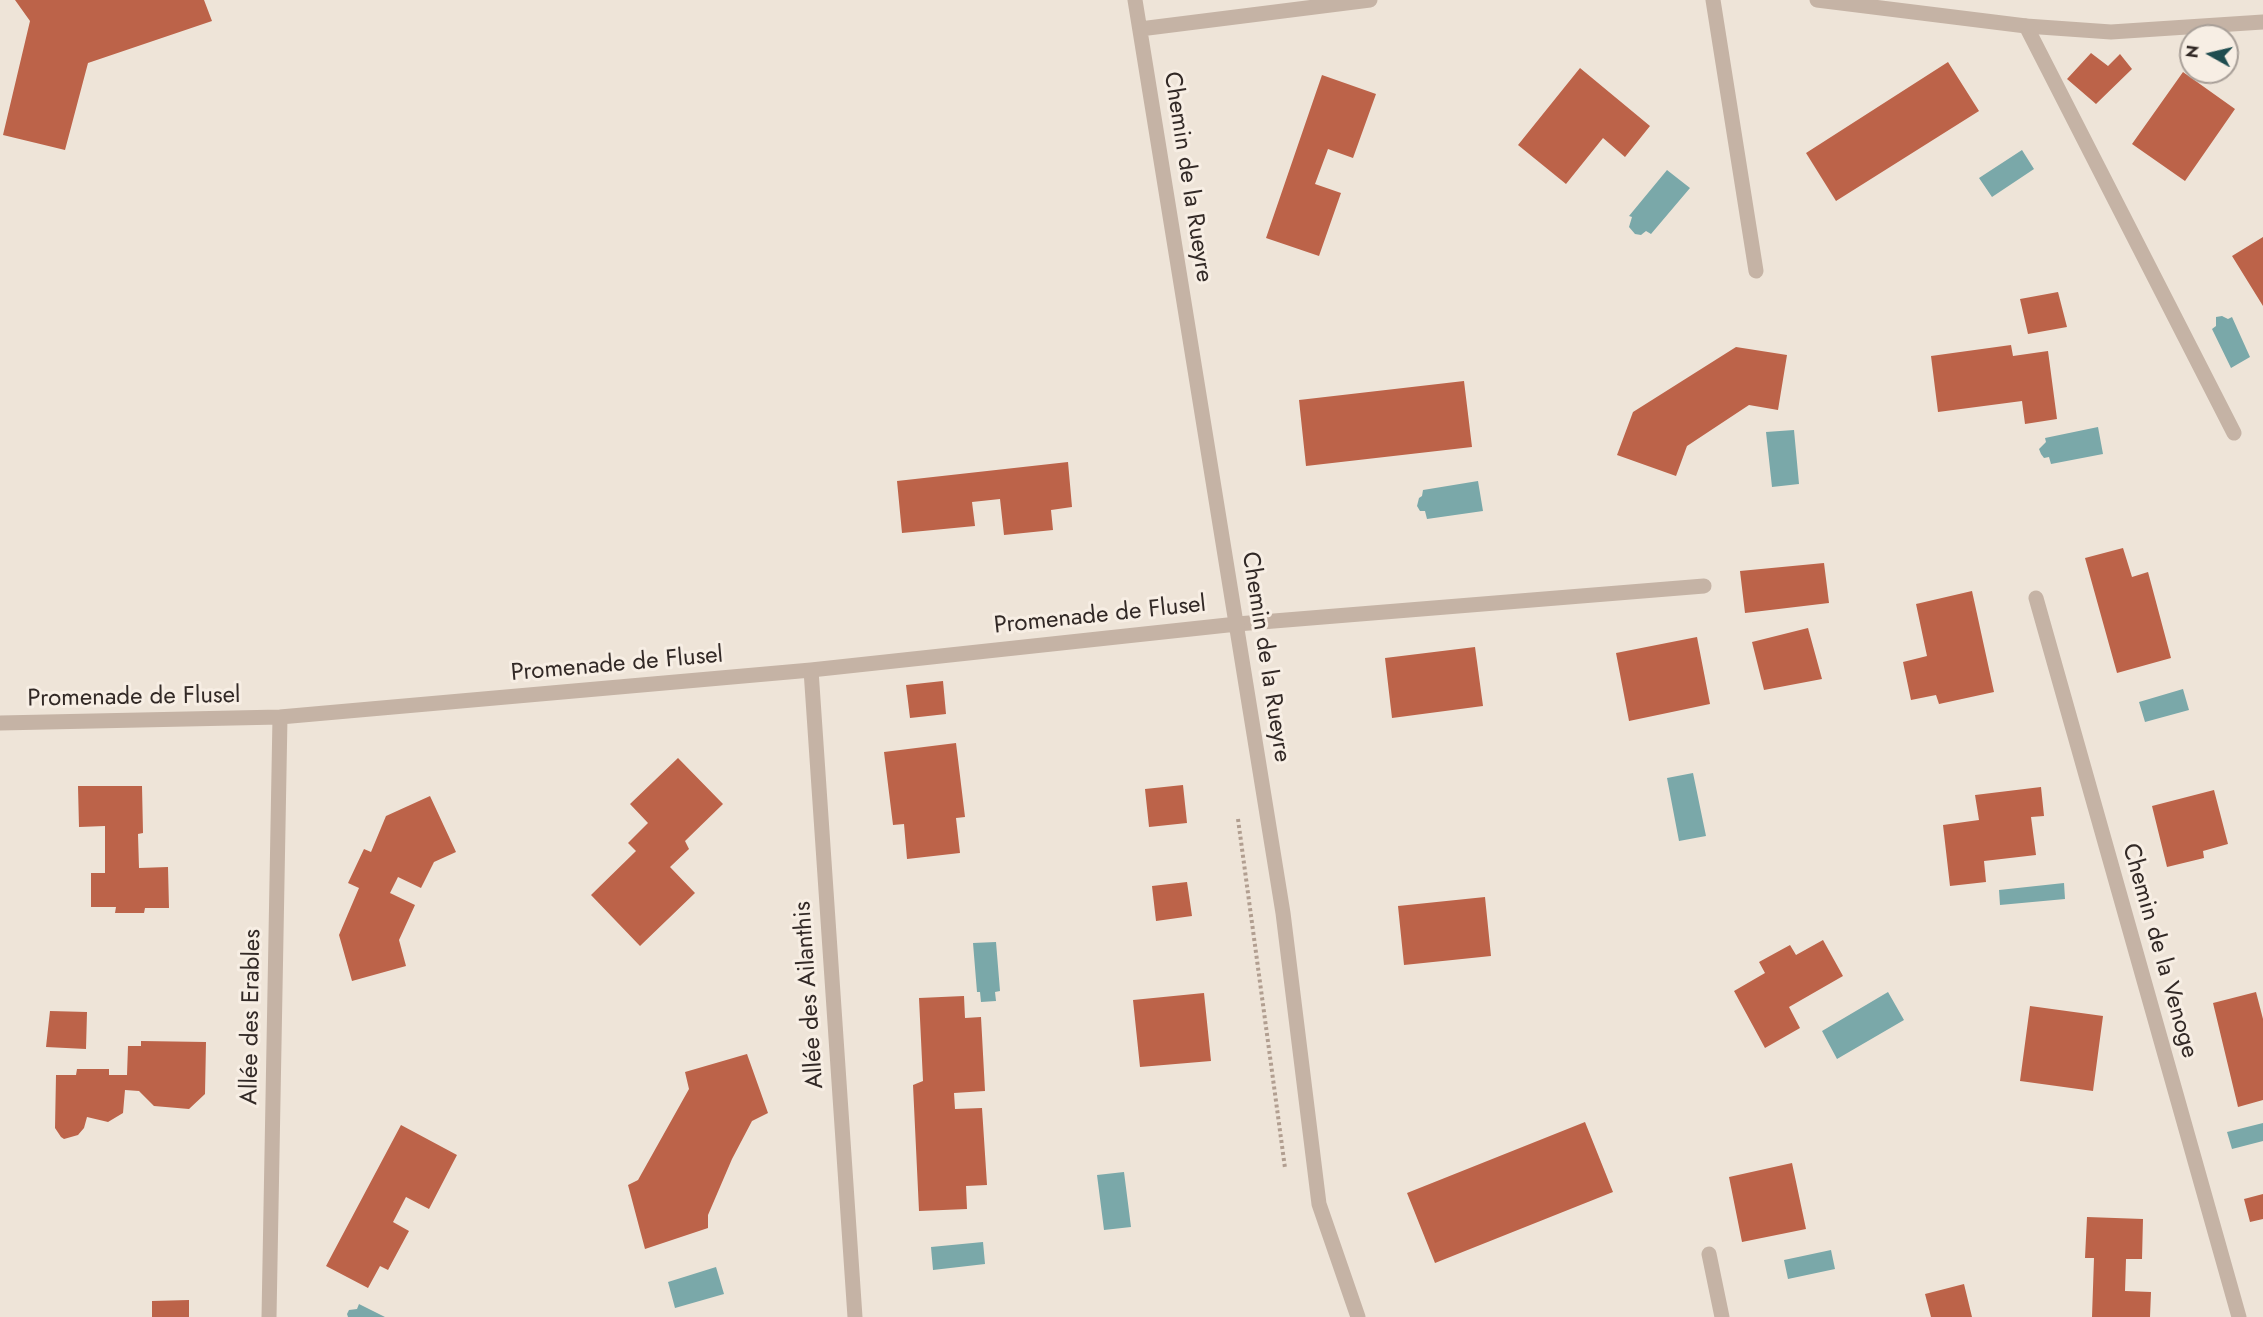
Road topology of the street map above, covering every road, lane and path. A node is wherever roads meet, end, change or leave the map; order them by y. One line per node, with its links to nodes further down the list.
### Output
1 (1135, 0): 7 (street, Chemin de la Rueyre)
2 (1370, 0): 7 (street)
3 (1713, 0): 8 (street)
4 (1817, 0): 6 (street)
5 (2263, 22): 6 (street)
6 (2026, 26): 9 (street)
7 (1140, 29): 12 (street, Chemin de la Rueyre)
8 (1756, 271)
9 (2234, 433)
10 (1704, 586): 12 (street, Promenade de Flusel)
11 (2036, 598): 21 (street, Chemin de la Venoge)
12 (1237, 624): 13 (street, Promenade de Flusel); 19 (street, Chemin de la Rueyre)
13 (811, 670): 14 (street, Promenade de Flusel); 18 (street, Allée des Ailanthis)
14 (280, 717): 15 (street, Promenade de Flusel); 17 (street, Allée des Erables)
15 (0, 723)
16 (1709, 1254): 20 (street)
17 (269, 1317)
18 (855, 1317)
19 (1358, 1317)
20 (1722, 1317)
21 (2239, 1317)

